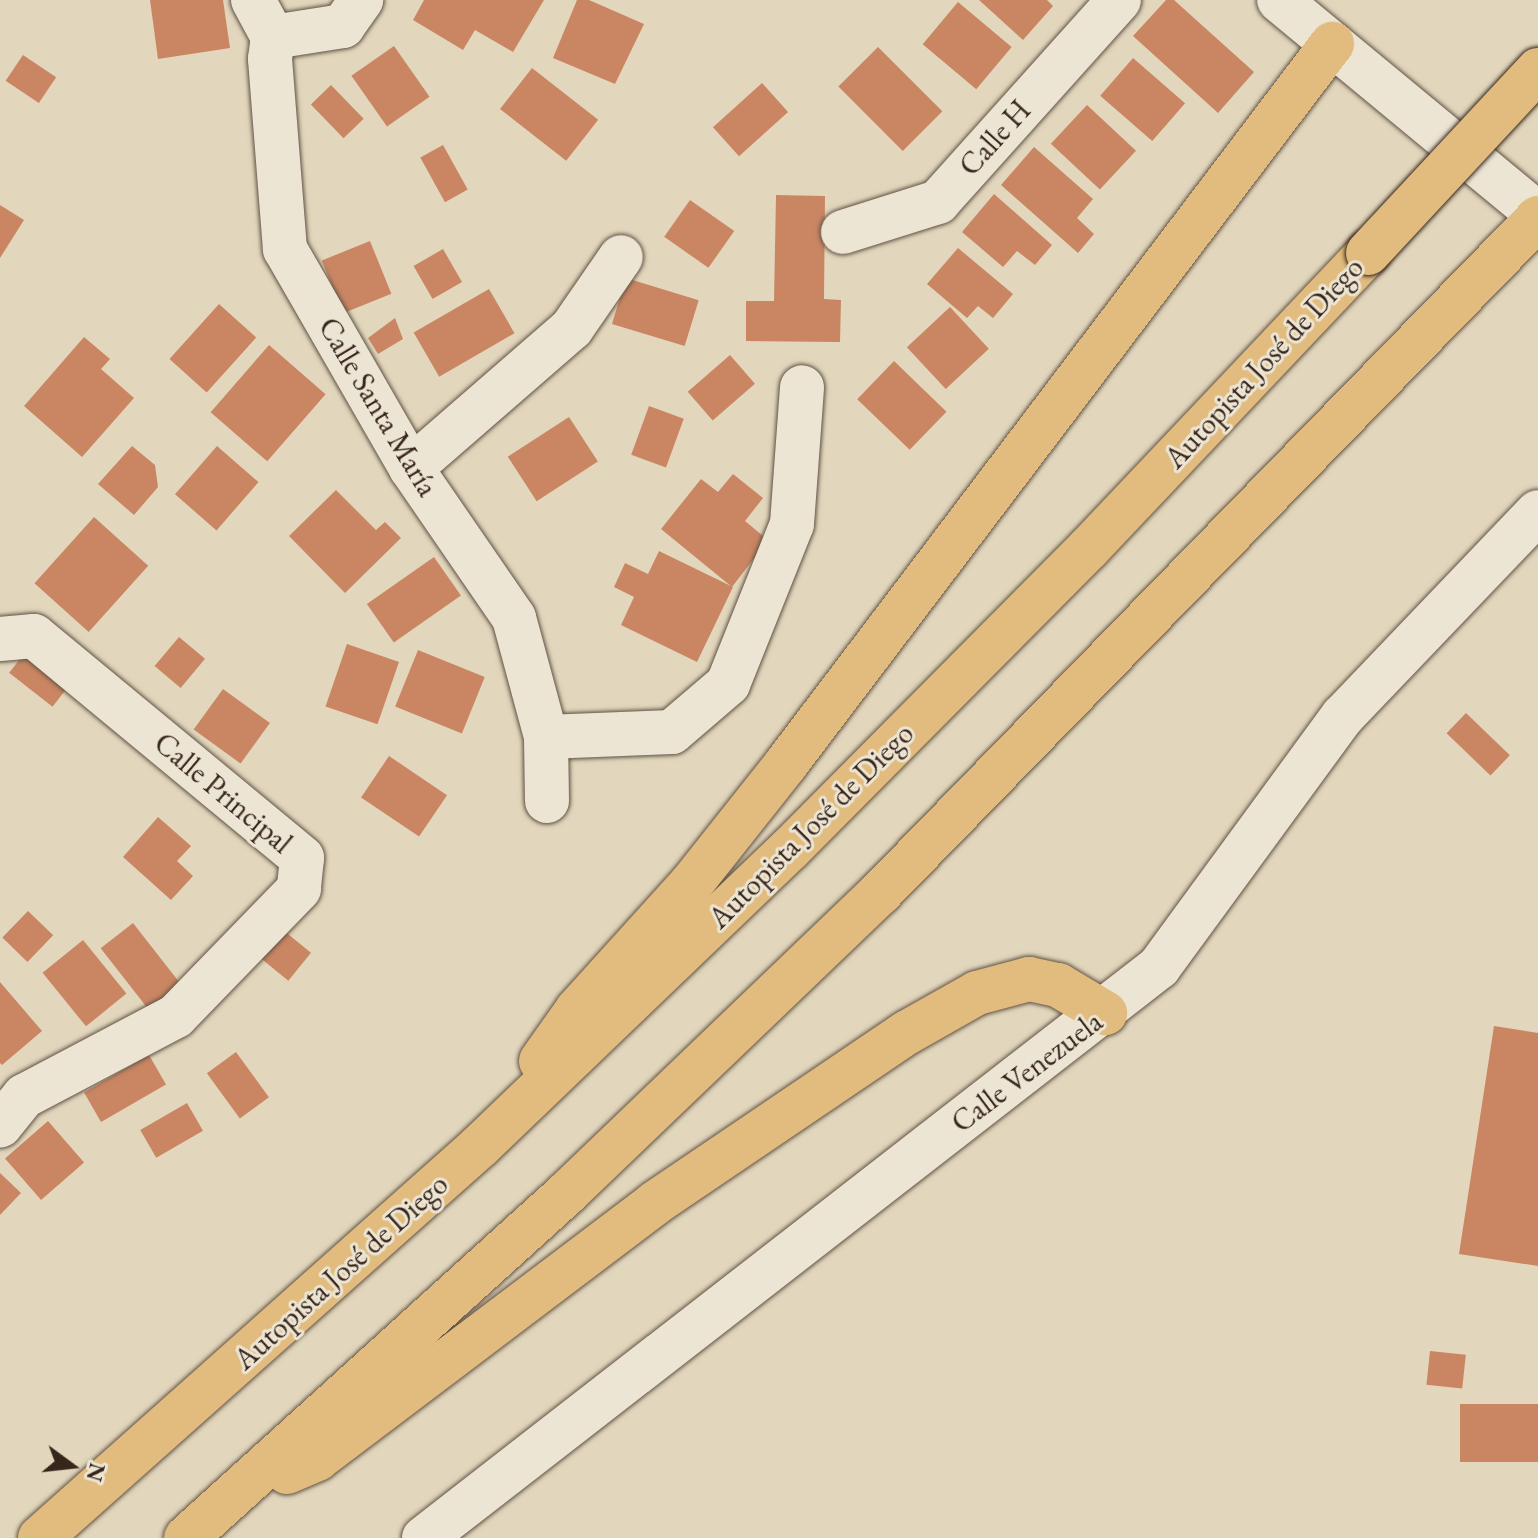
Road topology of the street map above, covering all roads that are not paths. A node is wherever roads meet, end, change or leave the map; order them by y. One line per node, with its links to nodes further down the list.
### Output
1 (361, 0): 4 (street)
2 (1119, 0): 8 (street, Calle H)
3 (1279, 0): 5 (street)
4 (263, 19): 11 (street, Calle Santa María)
5 (1332, 44): 7 (street); 18 (highway)
6 (1538, 70): 18 (highway, Autopista José de Diego, bridge)
7 (1538, 216): 19 (highway)
8 (843, 232)
9 (621, 257): 11 (street)
10 (802, 387): 14 (street)
11 (411, 468): 14 (street, Calle Santa María)
12 (1538, 512): 16 (street, Calle Venezuela)
13 (0, 639): 17 (street, Calle Principal)
14 (546, 737): 15 (street, Calle Santa María)
15 (547, 801)
16 (1105, 1013): 19 (highway); 22 (street, Calle Venezuela)
17 (0, 1126)
18 (479, 1147): 20 (highway, Autopista José de Diego)
19 (240, 1491): 21 (highway)
20 (40, 1538)
21 (186, 1538)
22 (424, 1538)

